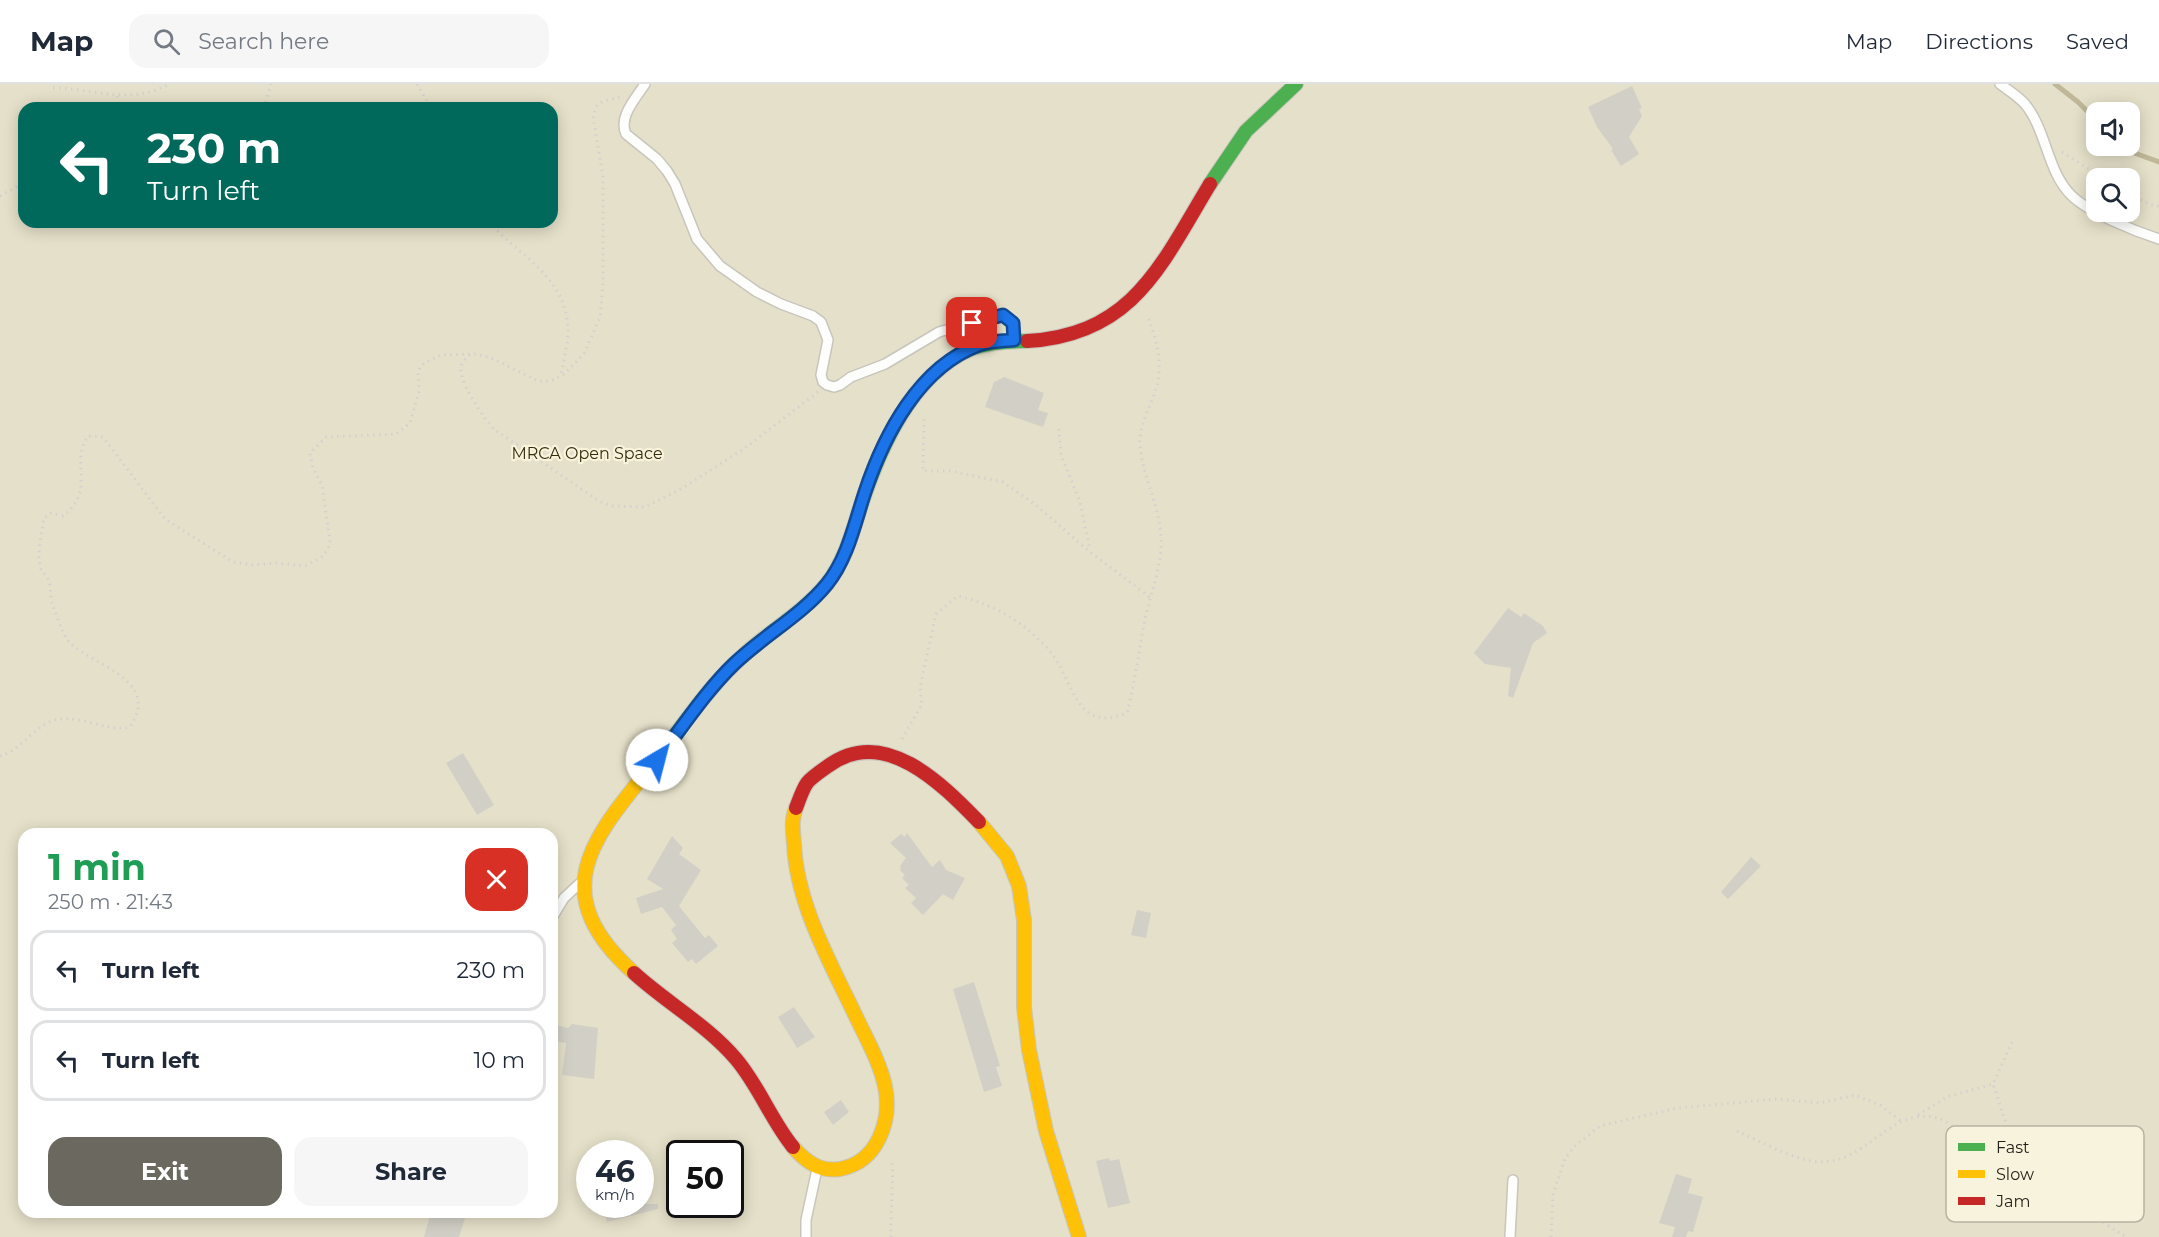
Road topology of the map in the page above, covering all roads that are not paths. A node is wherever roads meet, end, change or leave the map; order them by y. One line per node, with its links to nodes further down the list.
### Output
1 (645, 84): 5 (lane)
2 (1296, 84): 5 (main road)
3 (2000, 84): 4 (lane)
4 (2159, 239)
5 (1014, 340): 6 (main road)
6 (584, 881): 7 (lane); 8 (main road)
7 (558, 908)
8 (817, 1168): 10 (lane); 11 (main road)
9 (1513, 1180): 12 (lane)
10 (806, 1237)
11 (1079, 1237)
12 (1510, 1237)

